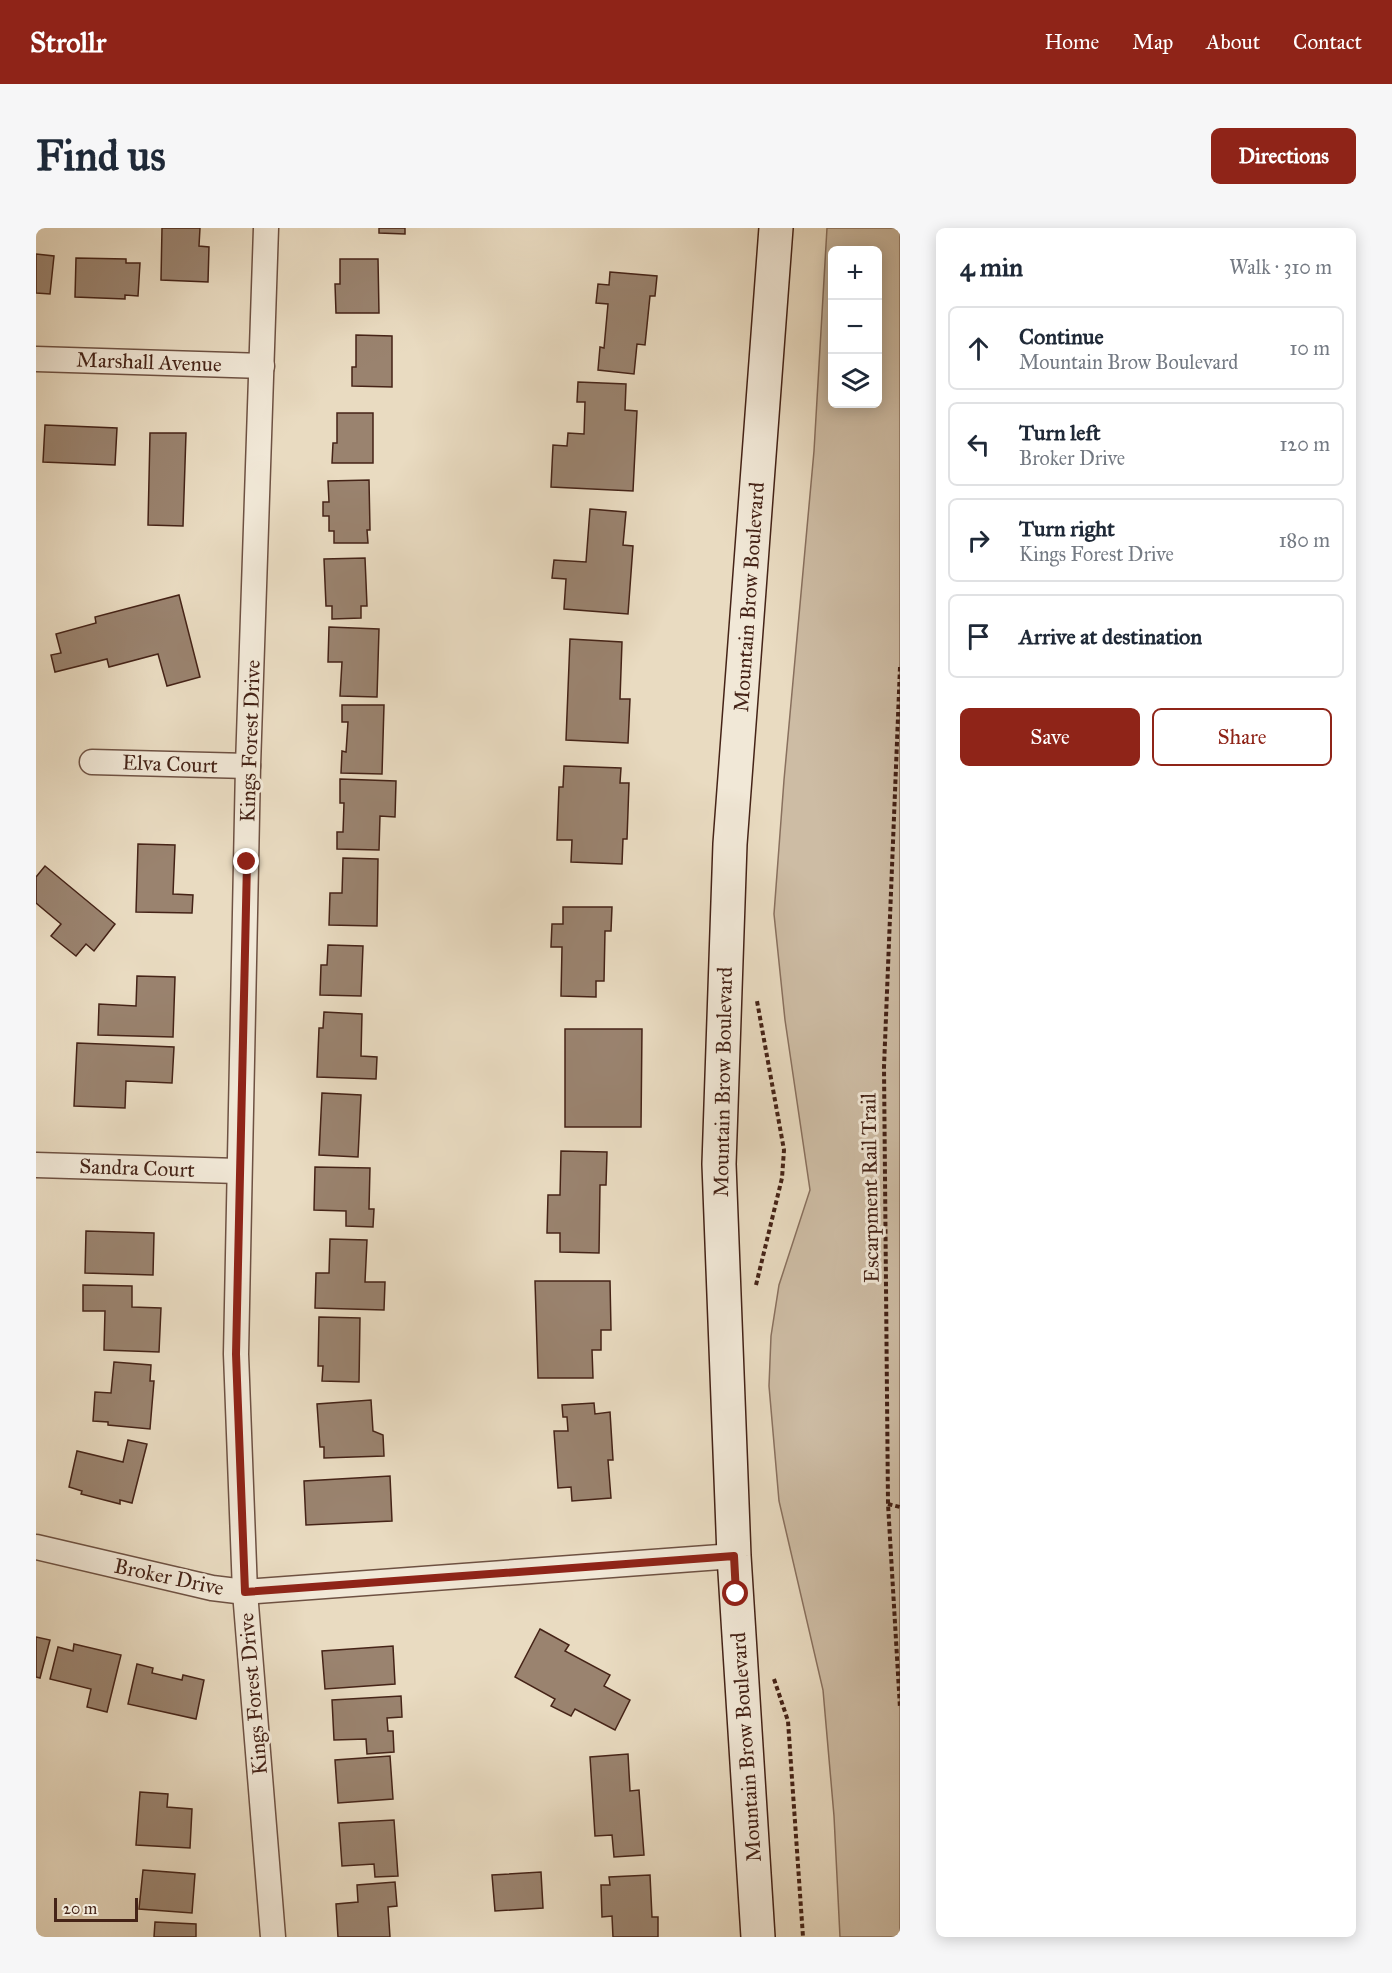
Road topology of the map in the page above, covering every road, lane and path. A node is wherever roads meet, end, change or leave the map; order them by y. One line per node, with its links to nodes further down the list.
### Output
1 (266, 228): 4 (street, Kings Forest Drive)
2 (776, 228): 15 (main road, Mountain Brow Boulevard)
3 (36, 359): 4 (street, Marshall Avenue)
4 (262, 366): 7 (street, Kings Forest Drive)
5 (900, 667): 12 (path, Escarpment Rail Trail)
6 (92, 762): 7 (street, Elva Court)
7 (248, 766): 10 (street, Kings Forest Drive)
8 (755, 993): 11 (path)
9 (36, 1165): 10 (street, Sandra Court)
10 (238, 1171): 16 (street, Kings Forest Drive)
11 (754, 1294)
12 (888, 1504): 13 (path); 18 (path, Escarpment Rail Trail)
13 (900, 1507)
14 (36, 1547): 16 (street, Broker Drive)
15 (734, 1556): 16 (street, Broker Drive); 20 (main road, Mountain Brow Boulevard)
16 (245, 1592): 19 (street, Kings Forest Drive)
17 (772, 1673): 21 (path)
18 (900, 1708)
19 (273, 1937)
20 (758, 1937)
21 (803, 1937)

